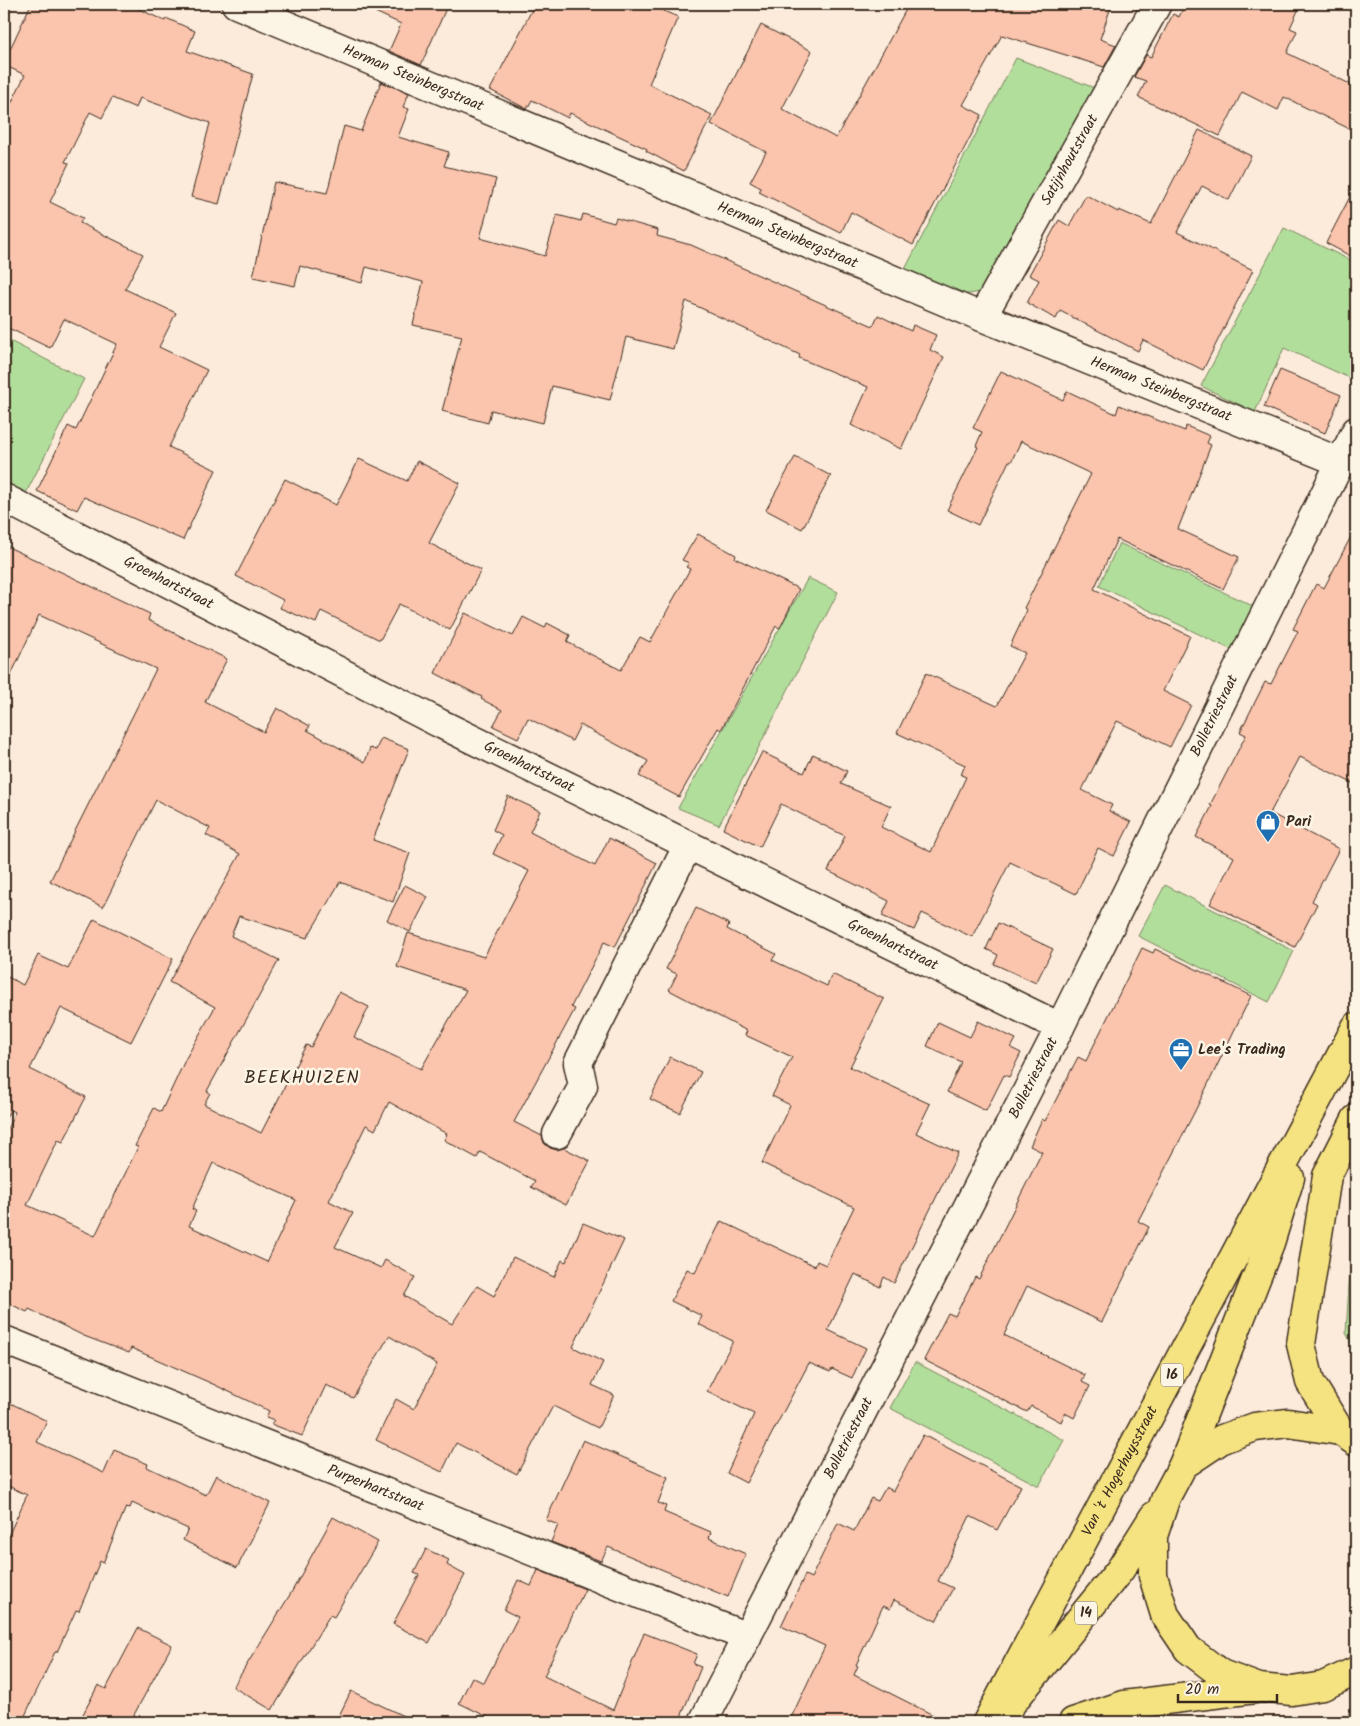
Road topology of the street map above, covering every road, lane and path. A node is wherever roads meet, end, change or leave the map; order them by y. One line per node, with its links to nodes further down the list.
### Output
1 (236, 4): 3 (street, Herman Steinbergstraat)
2 (1156, 4): 3 (street, Satijnhoutstraat)
3 (982, 316): 5 (street, Herman Steinbergstraat)
4 (1356, 431): 5 (street, Bolletriestraat)
5 (1340, 462): 8 (street, Bolletriestraat)
6 (4, 498): 7 (street, Groenhartstraat)
7 (688, 845): 8 (street, Groenhartstraat); 12 (street)
8 (1060, 1027): 17 (street, Bolletriestraat)
9 (1356, 1027): 10 (main road, Van 't Hogerhuysstraat / 16)
10 (1310, 1115): 15 (main road, Van 't Hogerhuysstraat); 21 (main road, Van 't Hogerhuysstraat / 16)
11 (1356, 1120): 14 (main road)
12 (557, 1134)
13 (4, 1340): 17 (street, Purperhartstraat)
14 (1348, 1436): 15 (main road)
15 (1183, 1465): 16 (main road, Van 't Hogerhuysstraat)
16 (1166, 1497): 19 (main road); 22 (main road, 14)
17 (747, 1637): 20 (street, Bolletriestraat)
18 (1356, 1671): 19 (main road)
19 (1259, 1688): 23 (main road)
20 (703, 1722)
21 (987, 1722)
22 (995, 1722)
23 (1073, 1722)

